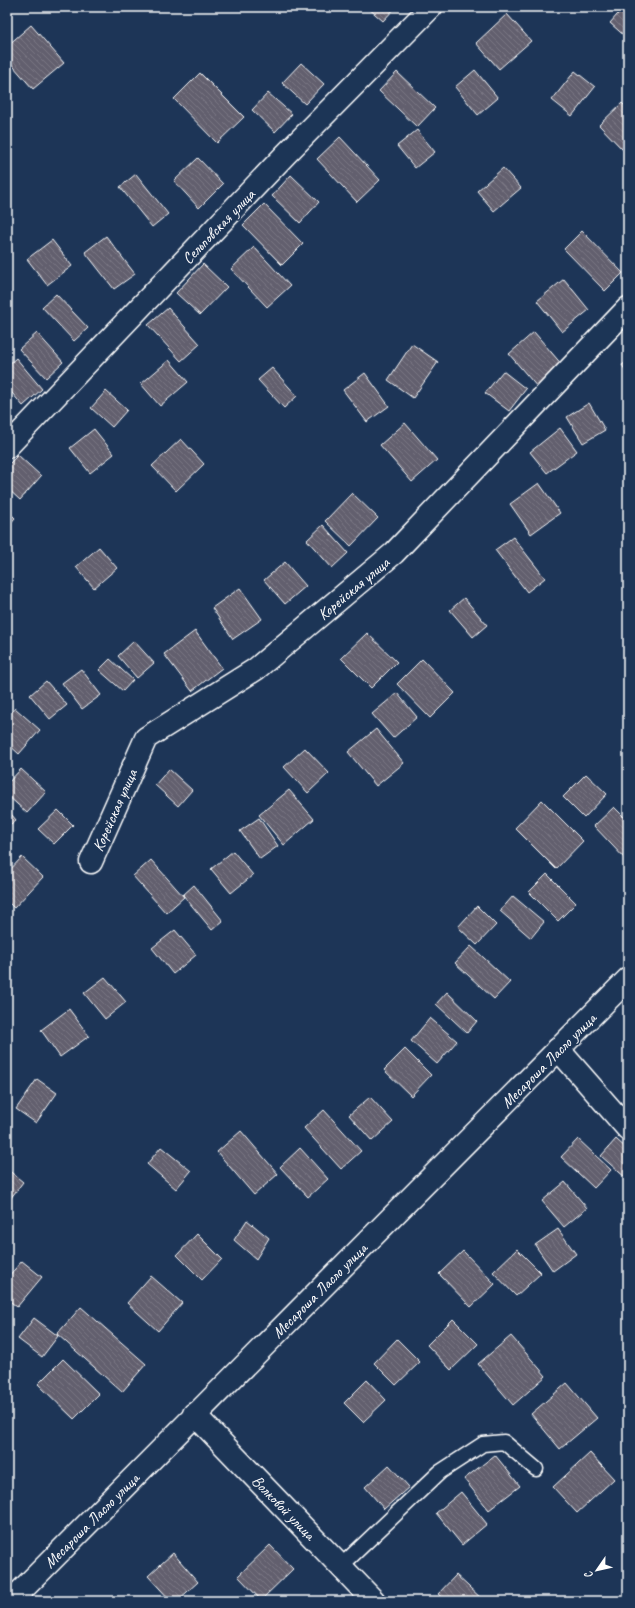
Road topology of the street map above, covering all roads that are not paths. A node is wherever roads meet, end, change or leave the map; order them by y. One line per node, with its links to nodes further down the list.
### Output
1 (431, 7): 3 (street, Сельповская улица)
2 (628, 308): 4 (street, Корейская улица)
3 (7, 447)
4 (91, 862)
5 (628, 979): 6 (street, Месароша Ласло улица)
6 (558, 1049): 7 (street); 8 (street, Месароша Ласло улица)
7 (628, 1129)
8 (194, 1414): 10 (street, Волковой улица); 11 (street, Месароша Ласло улица)
9 (536, 1469): 10 (lane)
10 (341, 1566): 12 (street, Волковой улица)
11 (11, 1601)
12 (374, 1601)

